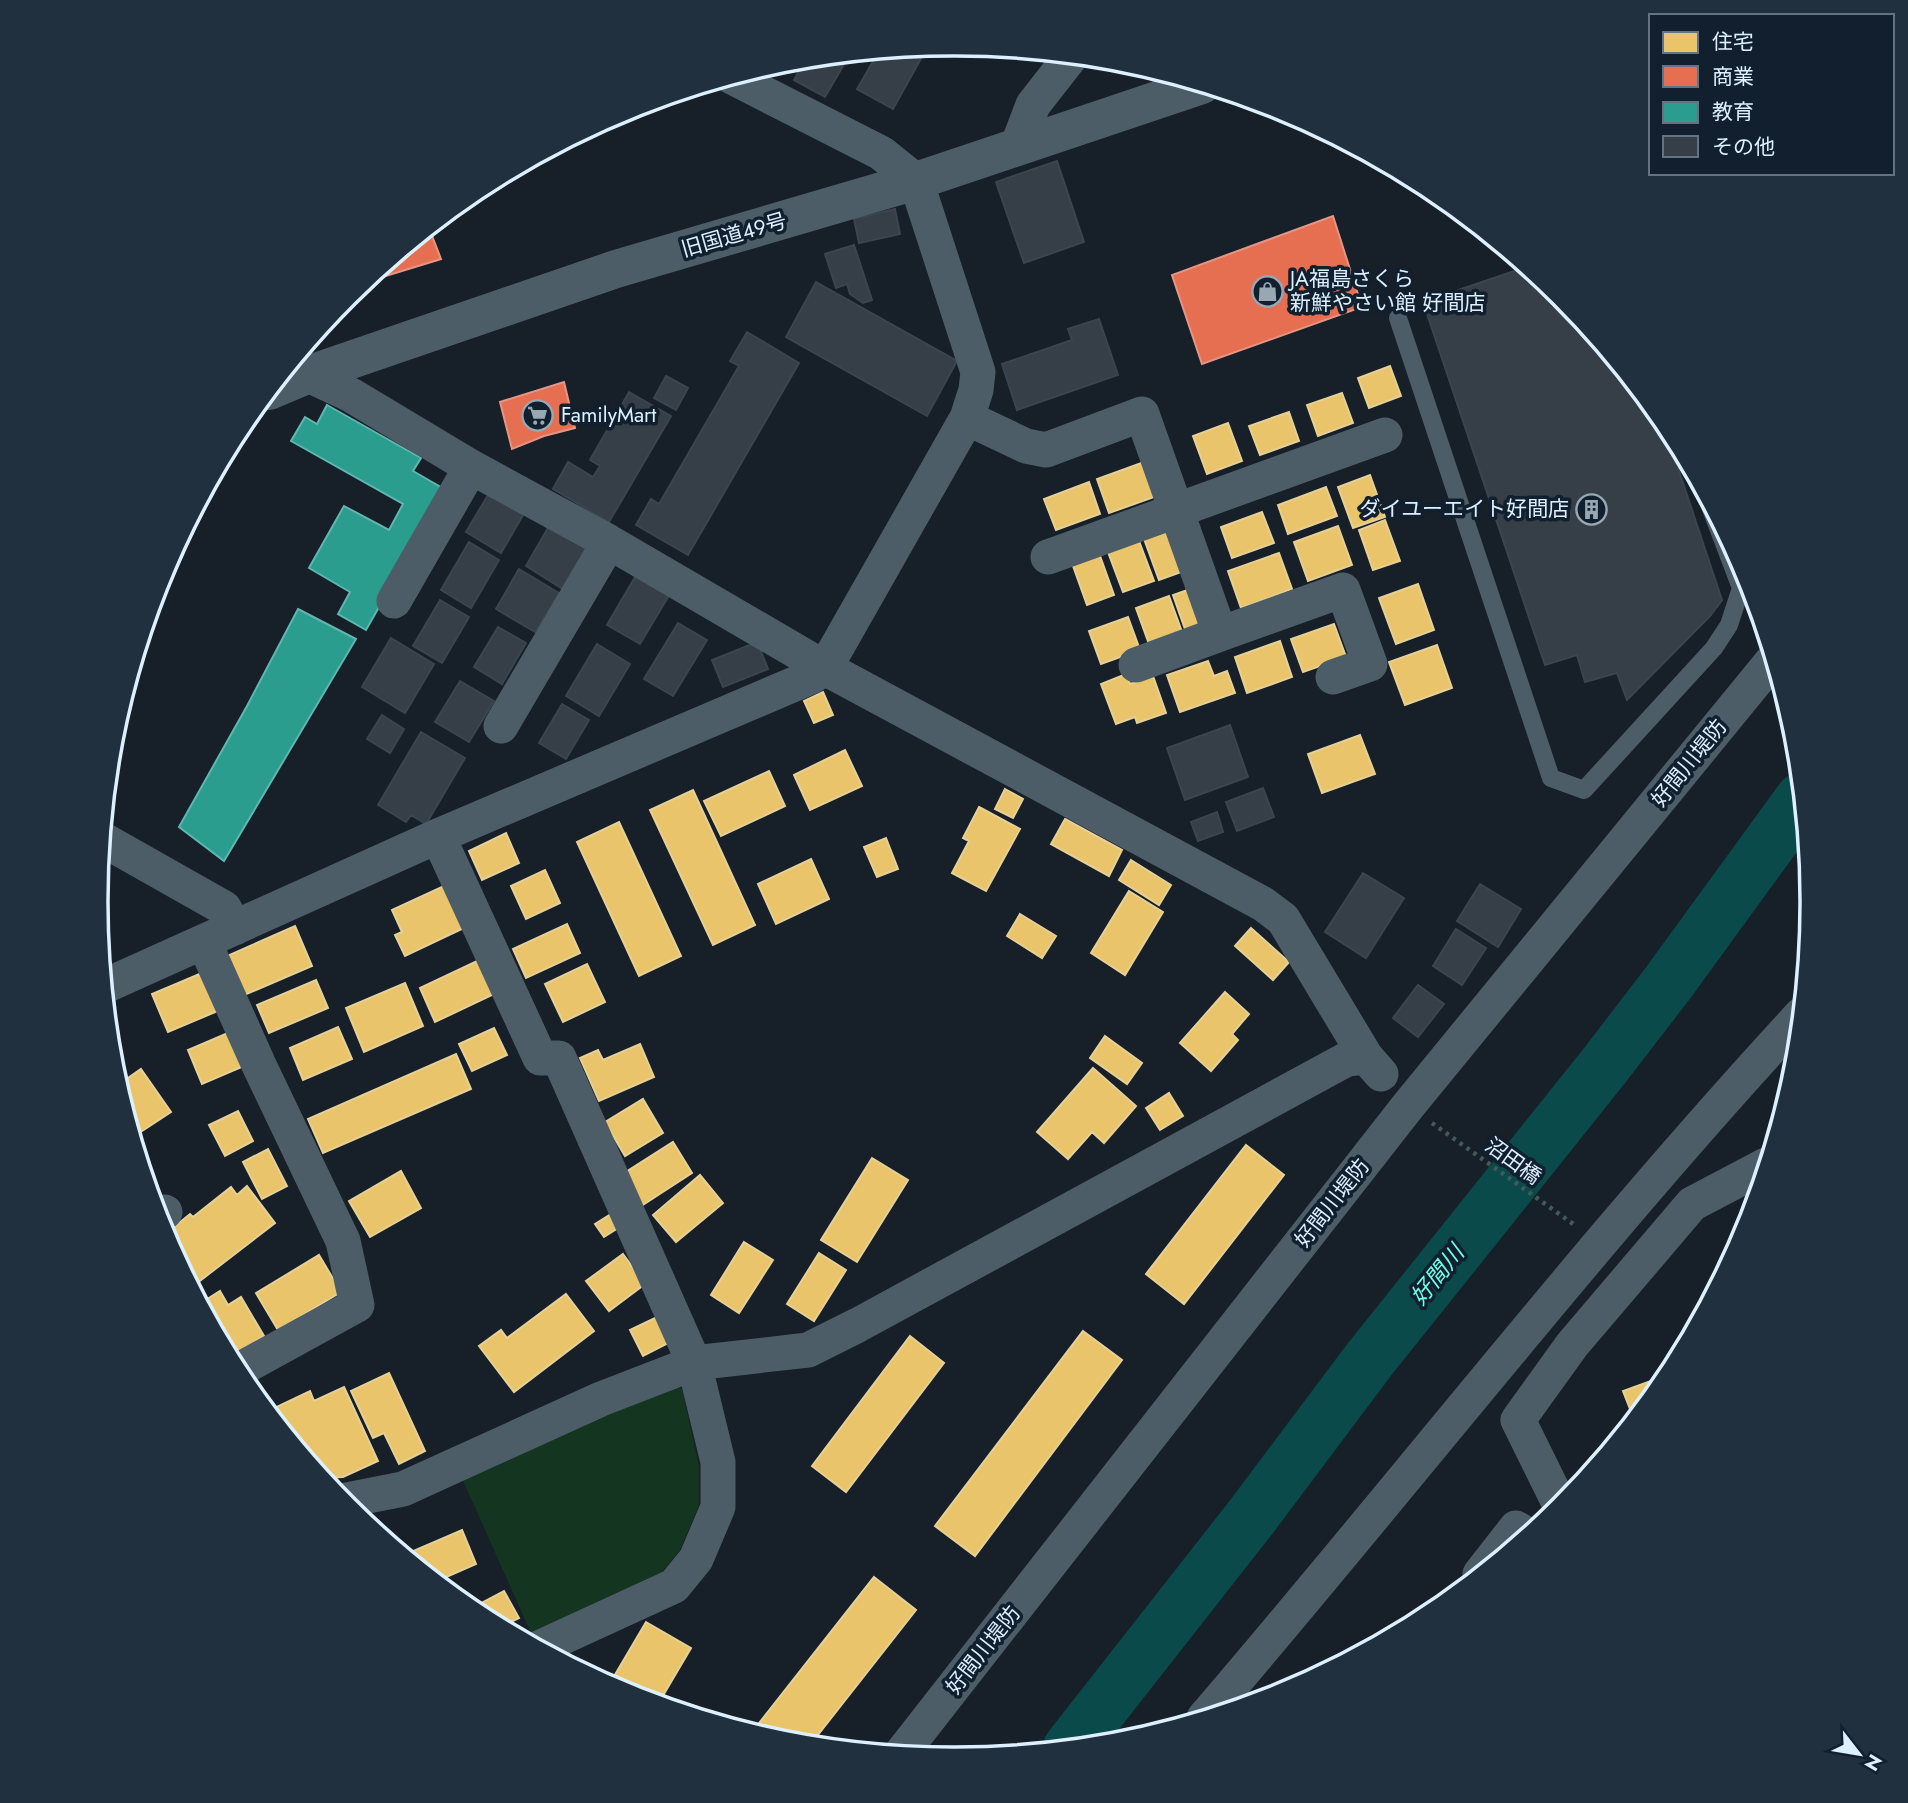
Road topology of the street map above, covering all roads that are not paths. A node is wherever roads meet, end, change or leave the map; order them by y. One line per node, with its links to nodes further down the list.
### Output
1 (1066, 63): 4 (street)
2 (760, 79): 5 (street)
3 (1188, 90): 4 (street, 旧国道49号)
4 (1017, 147): 5 (street, 旧国道49号)
5 (916, 181): 7 (street, 旧国道49号); 8 (street)
6 (1398, 318): 14 (lane)
7 (298, 371): 10 (street)
8 (967, 418): 11 (street); 18 (street)
9 (1385, 435): 11 (street)
10 (471, 467): 12 (street); 15 (street)
11 (1177, 511): 13 (street); 16 (street)
12 (610, 542): 18 (street); 21 (street)
13 (1048, 557)
14 (1740, 591)
15 (394, 601)
16 (1220, 634): 17 (street); 20 (street)
17 (1136, 665)
18 (825, 668): 22 (street); 28 (street)
19 (1766, 668): 36 (street, 好間川堤防)
20 (1333, 677)
21 (501, 726)
22 (438, 836): 24 (street); 28 (street)
23 (110, 844): 24 (street)
24 (219, 935): 25 (street); 29 (street)
25 (113, 983)
26 (1789, 1027): 35 (street)
27 (1756, 1170): 30 (street)
28 (694, 1363): 31 (street); 34 (street)
29 (247, 1365)
30 (1555, 1496)
31 (355, 1498)
32 (1519, 1530): 33 (street)
33 (1505, 1542)
34 (549, 1643)
35 (1214, 1705)
36 (908, 1745)

